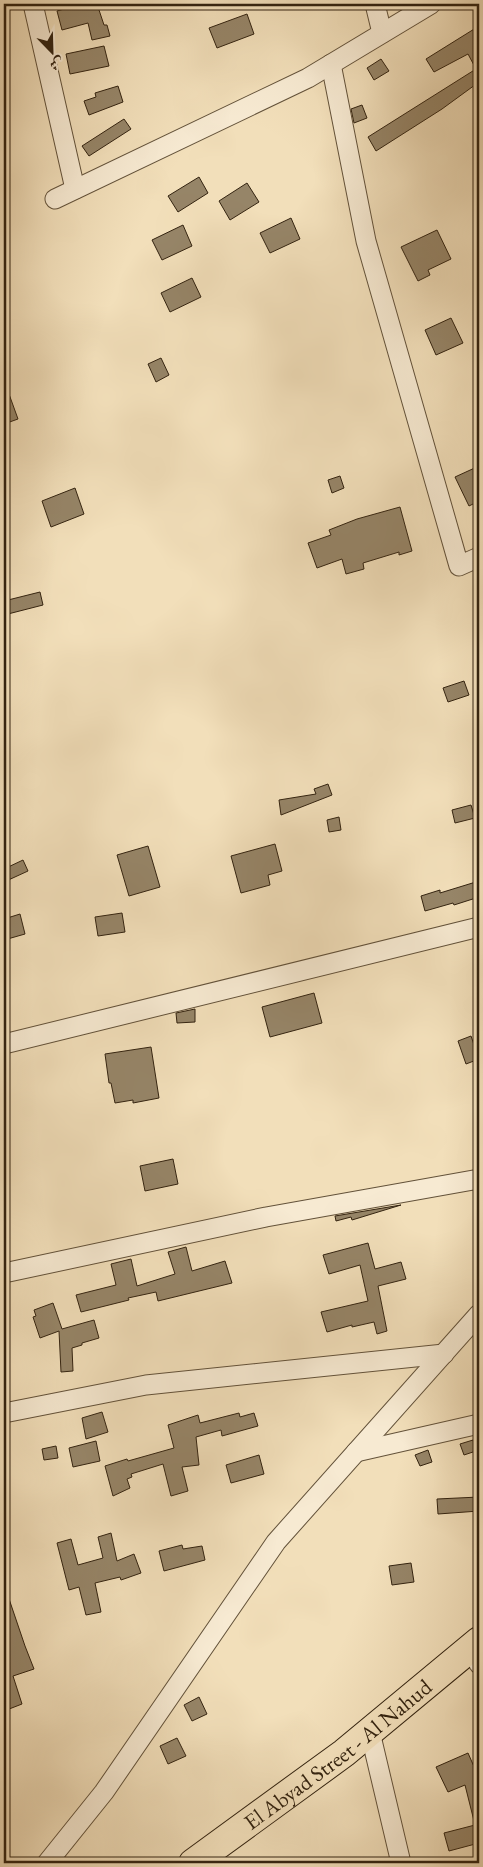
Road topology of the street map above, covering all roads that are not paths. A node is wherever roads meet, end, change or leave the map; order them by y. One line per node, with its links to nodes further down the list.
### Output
1 (33, 4): 6 (street)
2 (375, 4): 4 (street)
3 (431, 4): 4 (street)
4 (382, 33): 5 (street)
5 (331, 64): 6 (street); 8 (street)
6 (75, 189): 7 (street)
7 (55, 199)
8 (479, 557)
9 (479, 927): 10 (street)
10 (4, 1044)
11 (479, 1179): 12 (street)
12 (4, 1273)
13 (479, 1314): 14 (street)
14 (444, 1354): 15 (street); 17 (street)
15 (4, 1413)
16 (479, 1424): 17 (street)
17 (356, 1452): 20 (street)
18 (477, 1651): 19 (highway, El Abyad Street - Al Nahud)
19 (370, 1732): 21 (highway, El Abyad Street - Al Nahud); 22 (street)
20 (46, 1863)
21 (193, 1863)
22 (401, 1863)

